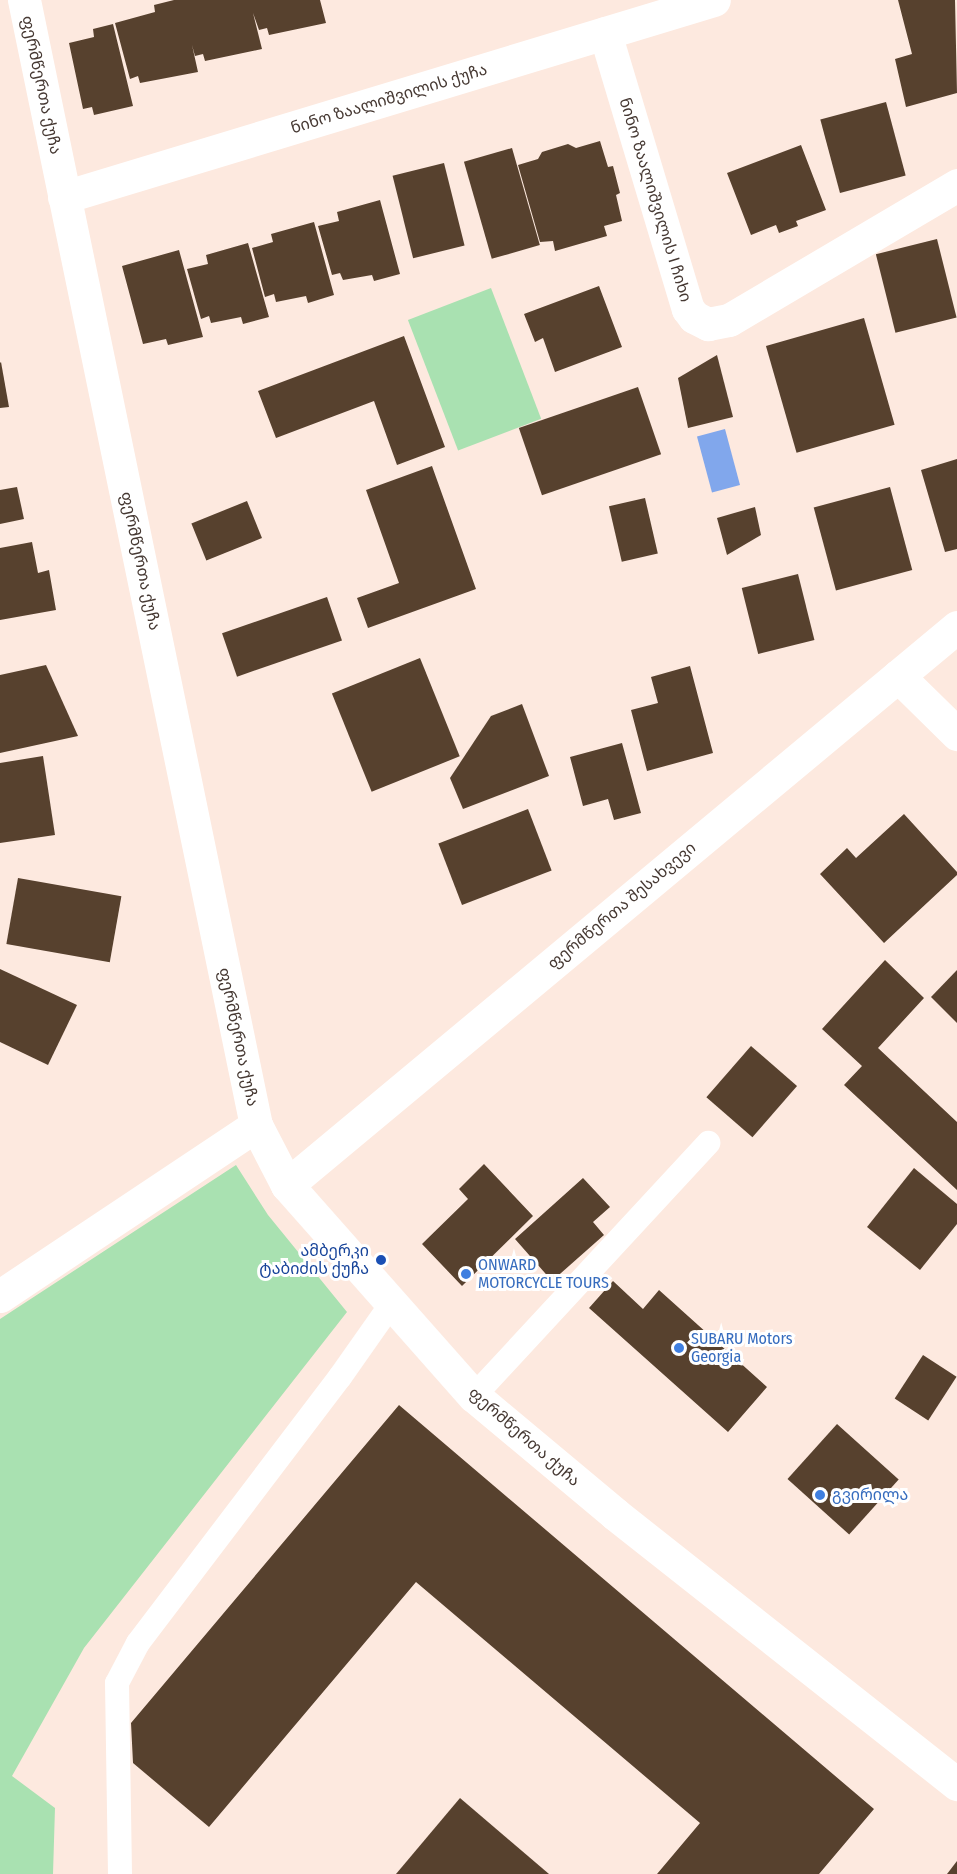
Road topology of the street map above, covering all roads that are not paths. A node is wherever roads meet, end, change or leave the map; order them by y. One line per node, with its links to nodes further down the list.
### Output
1 (24, 0): 5 (street, ფერმწერთა ქუჩა)
2 (714, 0): 3 (street, ნინო ზაალიშვილის ქუჩა)
3 (605, 33): 4 (street, ნინო ზაალიშვილის I ჩიხი); 5 (street, ნინო ზაალიშვილის ქუჩა)
4 (957, 184)
5 (64, 197): 9 (street, ფერმწერთა ქუჩა)
6 (957, 627): 7 (street, ფერმწერთა შესახვევი)
7 (898, 676): 8 (street); 11 (street, ფერმწერთა შესახვევი)
8 (957, 734)
9 (256, 1125): 11 (street, ფერმწერთა ქუჩა); 12 (street)
10 (708, 1143): 14 (lane)
11 (287, 1185): 13 (street, ფერმწერთა ქუჩა)
12 (0, 1296)
13 (392, 1303): 14 (street, ფერმწერთა ქუჩა); 16 (lane)
14 (474, 1396): 15 (street, ფერმწერთა ქუჩა)
15 (957, 1784)
16 (120, 1874)

